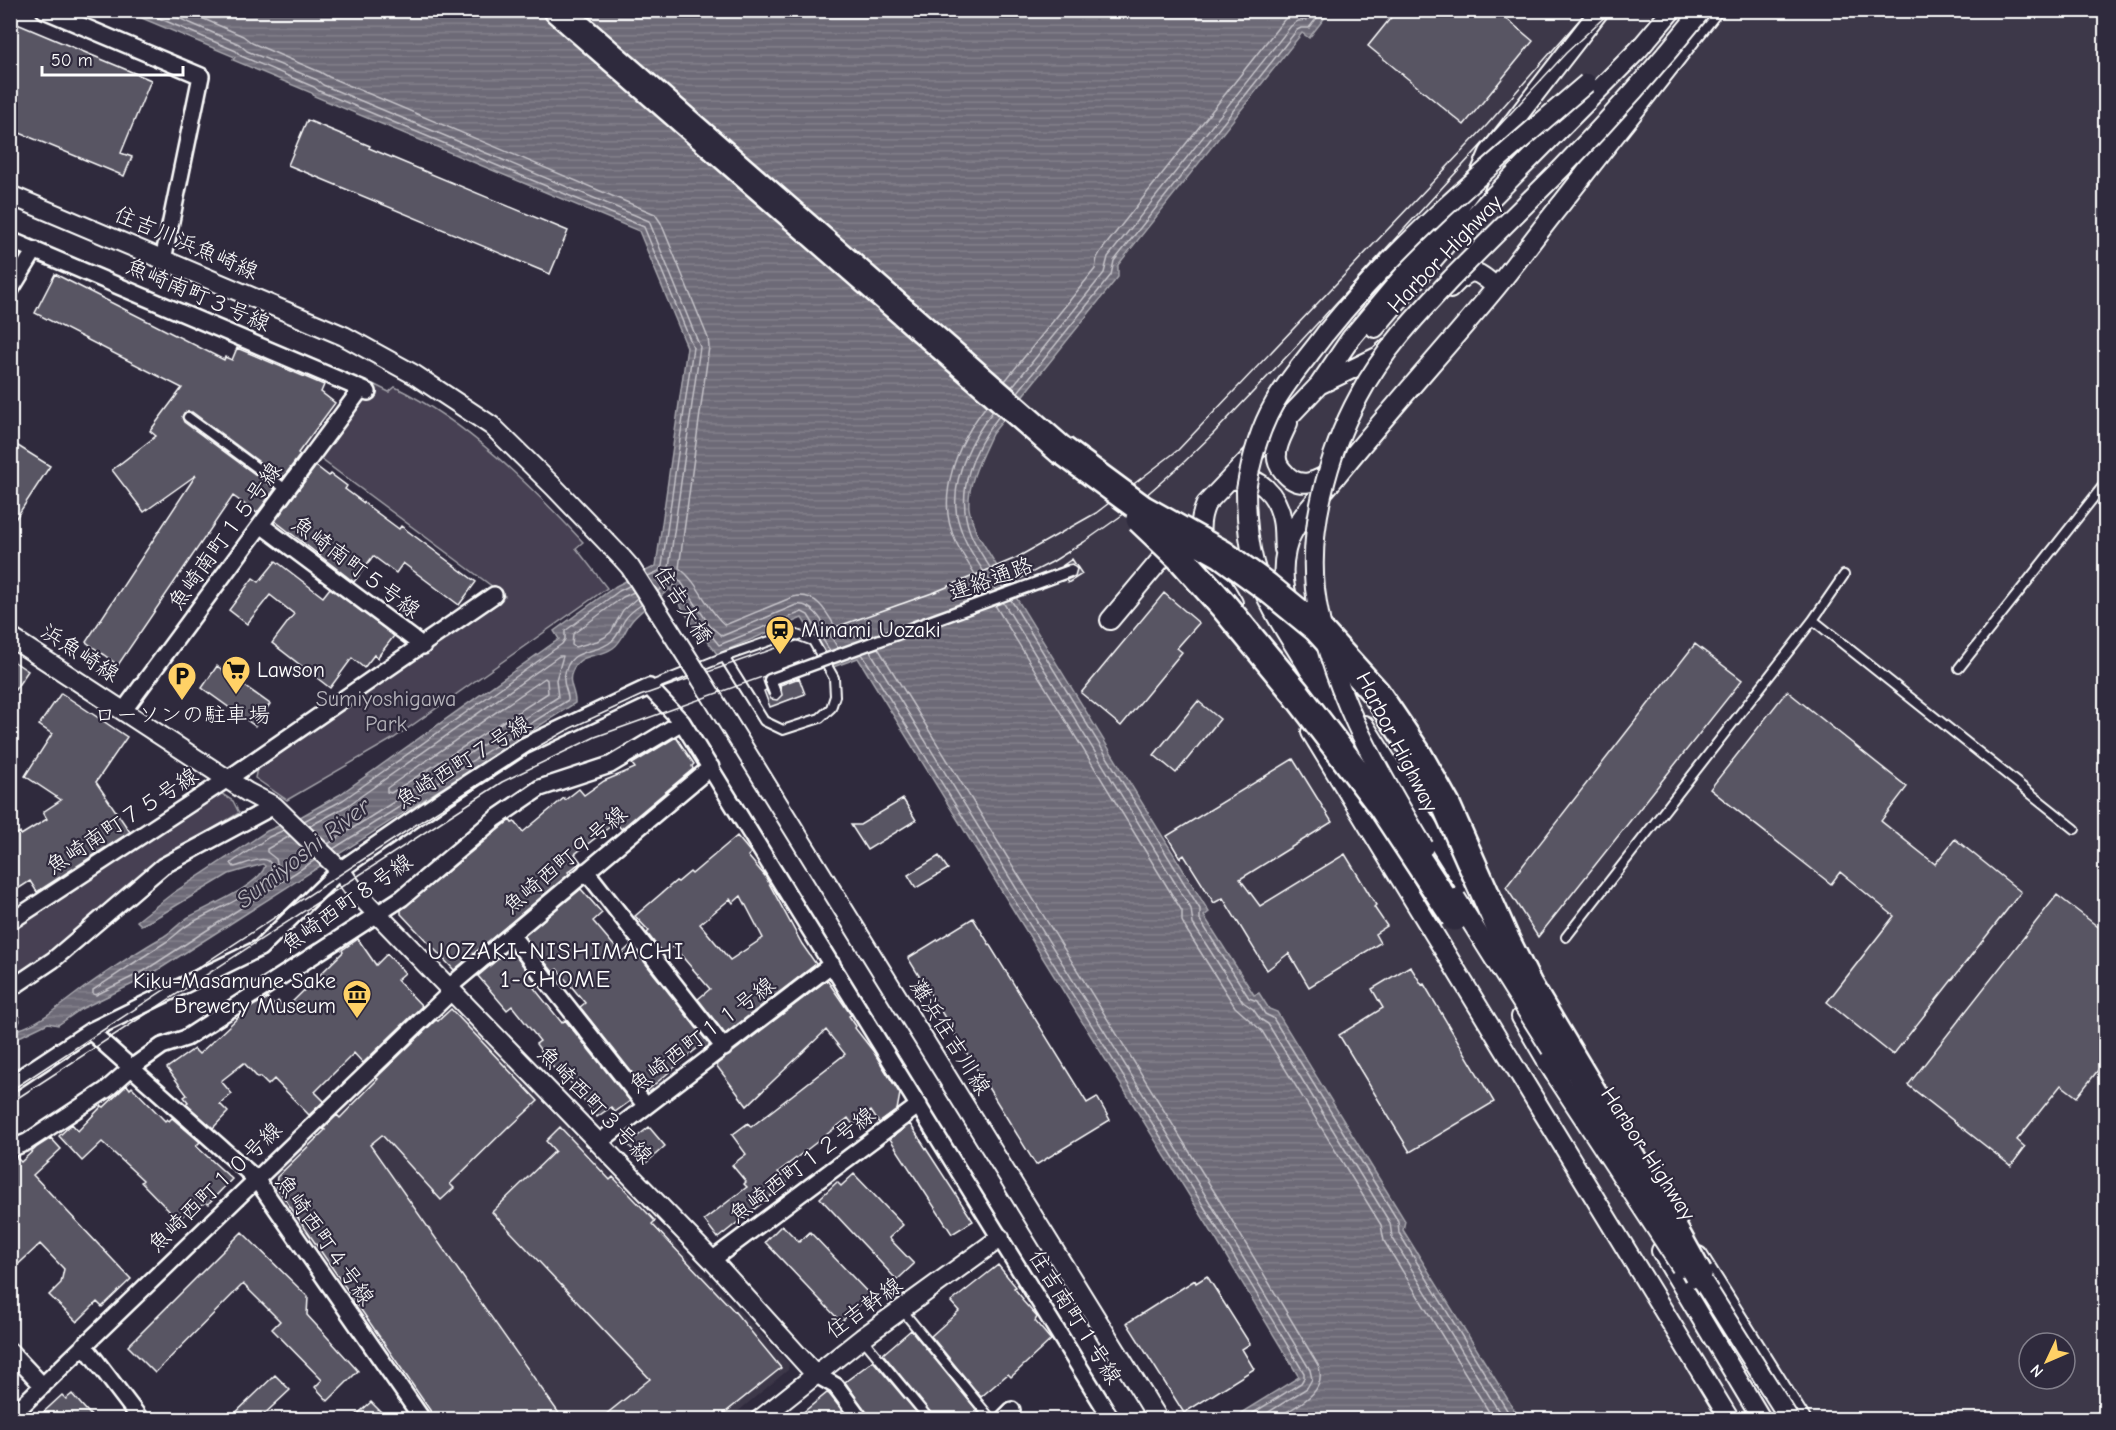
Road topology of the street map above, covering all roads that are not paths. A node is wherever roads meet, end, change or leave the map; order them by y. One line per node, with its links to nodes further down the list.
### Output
1 (44, 10): 12 (street)
2 (558, 10): 49 (highway, bridge); 67 (highway, bridge)
3 (1600, 10): 15 (street)
4 (1660, 10): 49 (street, bridge)
5 (1672, 10): 15 (street)
6 (1690, 10): 49 (street, Harbor Highway, bridge)
7 (1702, 10): 67 (street, Harbor Highway, bridge)
8 (1713, 10): 13 (street)
9 (10, 195): 12 (street, 住吉川浜魚崎線)
10 (10, 240): 11 (street, 魚崎南町３号線)
11 (35, 250): 14 (street); 16 (street, 魚崎南町３号線)
12 (163, 260): 25 (street, 住吉川浜魚崎線)
13 (1496, 287): 15 (street); 19 (street)
14 (10, 291)
15 (1319, 385): 17 (street)
16 (364, 390): 22 (street, 魚崎南町１５号線)
17 (1296, 410): 19 (street); 20 (street)
18 (188, 417): 22 (lane)
19 (1355, 452): 26 (street)
20 (1227, 482): 23 (street); 26 (street)
21 (2106, 482): 35 (lane)
22 (287, 490): 24 (street, 魚崎南町１５号線)
23 (1206, 504): 31 (street); 69 (street)
24 (261, 525): 33 (street, 魚崎南町５号線); 39 (street, 魚崎南町１５号線)
25 (622, 558): 36 (street, 住𠮷大橋, bridge)
26 (1284, 560): 60 (street)
27 (1070, 571): 38 (street, 連絡通路, bridge)
28 (1844, 575): 30 (lane)
29 (494, 596): 33 (street, 魚崎南町７５号線)
30 (1813, 620): 44 (lane); 51 (lane)
31 (1110, 621)
32 (10, 637): 39 (street, 浜魚崎線)
33 (423, 646): 42 (street, 魚崎南町７５号線)
34 (724, 657): 34 (lane); 37 (lane)
35 (1959, 668)
36 (701, 679): 84 (street, 灘浜住吉川線)
37 (649, 687): 40 (street, 住吉南町１号線); 45 (street, 魚崎西町７号線)
38 (775, 693)
39 (124, 710): 42 (street, 浜魚崎線)
40 (682, 722): 41 (street, 住吉南町１号線); 47 (street, 魚崎西町８号線)
41 (711, 767): 46 (street, 魚崎西町９号線); 52 (street, 住吉南町１号線)
42 (229, 778): 43 (street, 浜魚崎線); 48 (street, 魚崎南町７５号線)
43 (274, 807): 45 (street, 浜魚崎線); 53 (street)
44 (2074, 829)
45 (340, 870): 47 (street, 魚崎西町３号線); 55 (street, 魚崎西町７号線)
46 (586, 871): 50 (street, 魚崎西町９号線); 56 (street)
47 (378, 913): 54 (street, 魚崎西町３号線); 57 (street, 魚崎西町８号線)
48 (10, 922)
49 (1463, 926): 60 (street); 75 (street); 86 (street, Harbor Highway, bridge)
50 (511, 935): 54 (street, 魚崎西町９号線); 61 (street)
51 (1566, 937)
52 (832, 964): 56 (street, 魚崎西町１１号線); 59 (street, 住吉南町１号線)
53 (10, 989)
54 (451, 989): 62 (street, 魚崎西町３号線); 64 (street, 魚崎西町１０号線)
55 (90, 1031): 57 (street, 魚崎西町４号線); 58 (street, 魚崎西町７号線)
56 (724, 1048): 61 (street, 魚崎西町１１号線)
57 (131, 1068): 63 (street, 魚崎西町８号線); 64 (street, 魚崎西町４号線)
58 (10, 1084)
59 (918, 1105): 65 (street, 住吉南町１号線); 66 (street, 魚崎西町１２号線)
60 (1604, 1105): 67 (street)
61 (646, 1106): 62 (street, 魚崎西町１１号線)
62 (598, 1143): 66 (street, 魚崎西町３号線)
63 (10, 1149)
64 (256, 1179): 71 (street, 魚崎西町１０号線); 78 (street, 魚崎西町４号線)
65 (1000, 1238): 68 (street, 住吉幹線); 83 (street, 住吉南町１号線)
66 (712, 1260): 73 (street, 魚崎西町３号線)
67 (1698, 1266): 75 (street); 87 (street, Harbor Highway, bridge); 88 (street)
68 (902, 1310): 70 (street, 住吉幹線); 82 (lane)
69 (1664, 1312): 75 (street); 85 (street)
70 (862, 1338): 73 (street, 住吉幹線); 81 (lane)
71 (84, 1345): 74 (street, 魚崎西町１０号線); 77 (street)
72 (10, 1351): 74 (street)
73 (815, 1374): 79 (street, 住吉幹線); 80 (street)
74 (43, 1386): 76 (street, 魚崎西町１０号線)
75 (1753, 1415)
76 (10, 1417)
77 (141, 1419)
78 (423, 1419)
79 (759, 1419)
80 (861, 1419)
81 (930, 1419)
82 (992, 1419)
83 (1112, 1419)
84 (1159, 1419)
85 (1730, 1419)
86 (1777, 1419)
87 (1790, 1419)
88 (1800, 1419)

